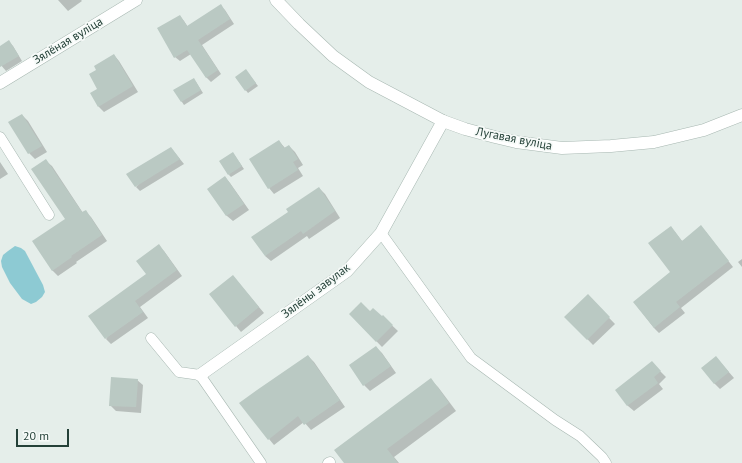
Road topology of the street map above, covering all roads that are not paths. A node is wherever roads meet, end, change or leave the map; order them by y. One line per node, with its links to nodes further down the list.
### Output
1 (136, 0): 3 (street, Зялёная вуліца)
2 (276, 0): 5 (street, Лугавая вуліца)
3 (0, 83)
4 (742, 116): 5 (street, Лугавая вуліца)
5 (443, 121): 8 (street, Зялёны завулак)
6 (0, 137): 7 (lane)
7 (49, 215)
8 (381, 233): 10 (street, Зялёны завулак); 12 (lane)
9 (151, 338): 10 (lane)
10 (200, 375): 11 (lane)
11 (261, 463)
12 (606, 463)

